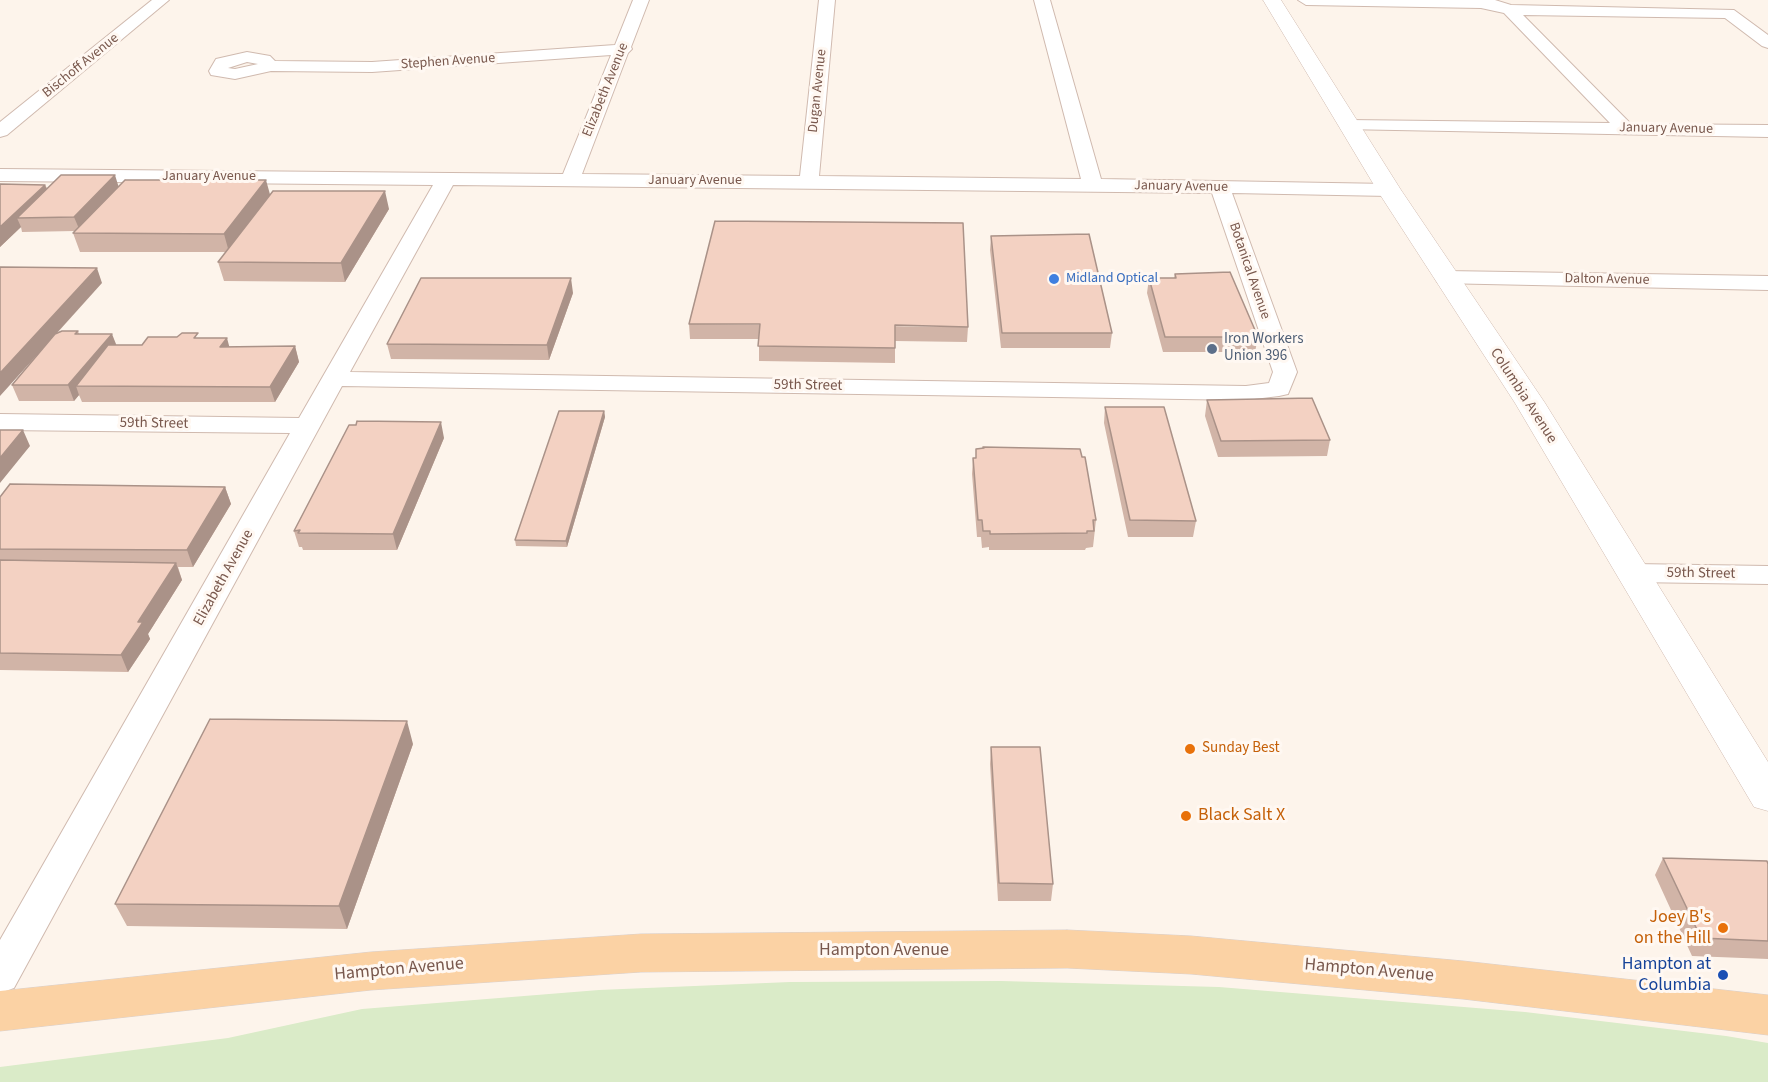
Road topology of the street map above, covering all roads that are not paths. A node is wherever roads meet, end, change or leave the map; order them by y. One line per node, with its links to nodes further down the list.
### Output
1 (161, 0): 15 (street, Bischoff Avenue)
2 (641, 0): 11 (street, Elizabeth Avenue)
3 (827, 0): 20 (street, Dugan Avenue)
4 (1042, 0): 21 (street)
5 (1272, 0): 13 (street, Columbia Avenue)
6 (1306, 0): 8 (street)
7 (1616, 0): 9 (street)
8 (1509, 10): 9 (street); 14 (street)
9 (1630, 12): 10 (street)
10 (1768, 43)
11 (624, 49): 12 (street, Stephen Avenue); 19 (street, Elizabeth Avenue)
12 (271, 66)
13 (1348, 125): 14 (street, January Avenue); 23 (street, Columbia Avenue)
14 (1626, 129): 16 (street, January Avenue)
15 (0, 131)
16 (1768, 131)
17 (0, 176): 18 (street, January Avenue)
18 (446, 179): 19 (street, January Avenue); 26 (street, Elizabeth Avenue)
19 (570, 180): 20 (street, January Avenue)
20 (809, 182): 21 (street, January Avenue)
21 (1093, 186): 22 (street, January Avenue)
22 (1220, 187): 23 (street, January Avenue); 27 (street, Botanical Avenue)
23 (1389, 189): 24 (street, Columbia Avenue)
24 (1446, 278): 25 (street, Dalton Avenue); 30 (street, Columbia Avenue)
25 (1768, 283)
26 (336, 379): 27 (street, 59th Street); 29 (street, Elizabeth Avenue)
27 (1279, 389)
28 (0, 423): 29 (street, 59th Street)
29 (308, 426): 33 (street, Elizabeth Avenue)
30 (1633, 573): 31 (street, 59th Street); 32 (street, Columbia Avenue)
31 (1768, 575)
32 (1768, 796)
33 (0, 976)
34 (0, 1011): 35 (main road, Hampton Avenue)
35 (1768, 1015)

